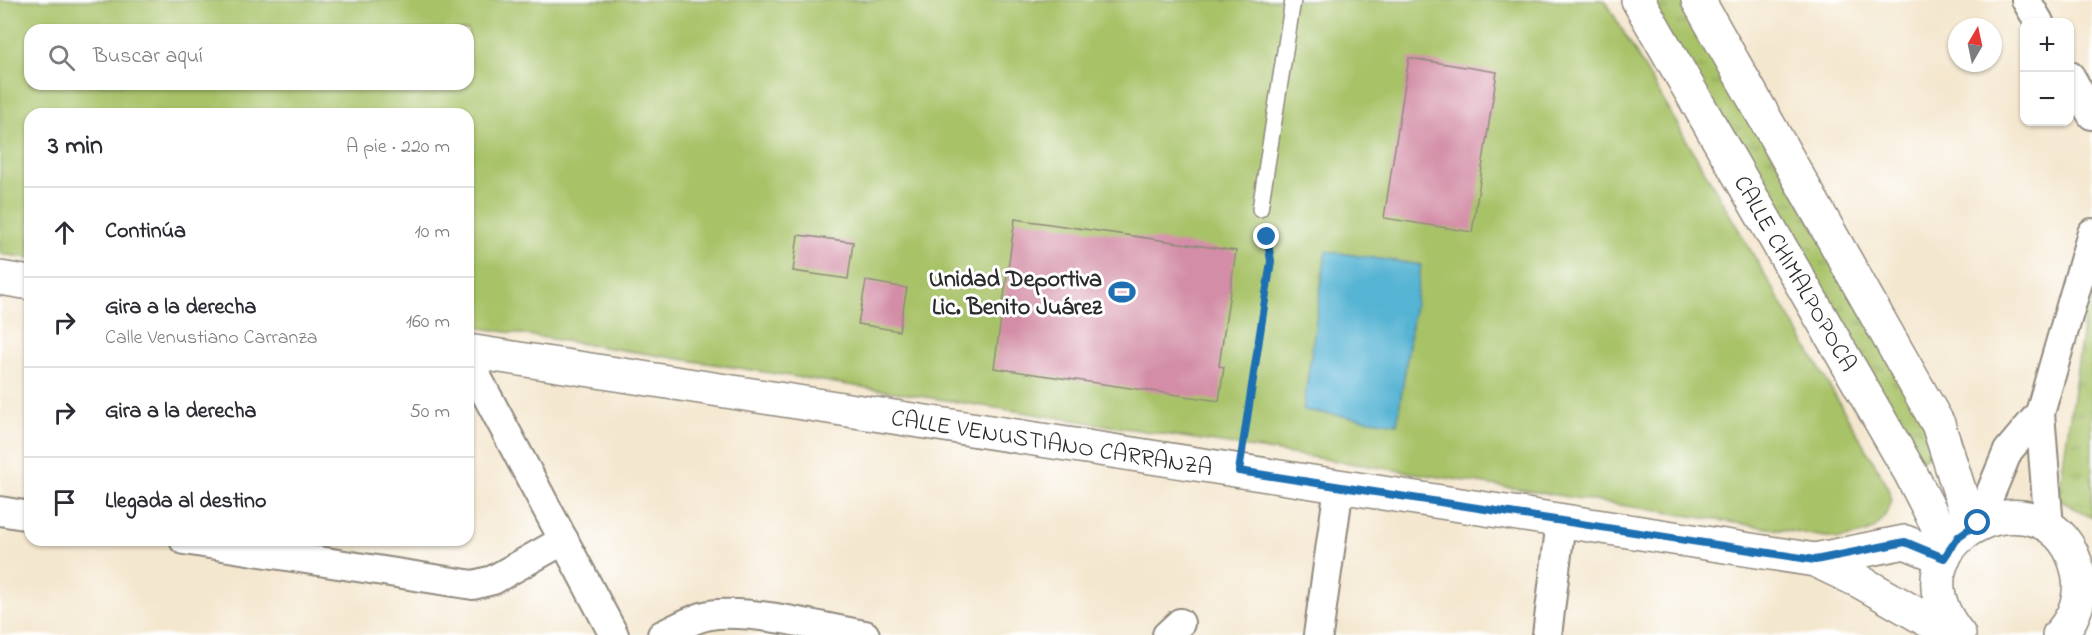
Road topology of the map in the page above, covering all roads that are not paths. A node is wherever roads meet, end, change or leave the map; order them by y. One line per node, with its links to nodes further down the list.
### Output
1 (1293, 0): 8 (lane)
2 (1638, 0): 20 (street, CALLE CHIMALPOPOCA)
3 (1698, 0): 20 (street, CALLE CHIMALPOPOCA)
4 (2026, 0): 5 (street)
5 (2037, 18)
6 (2074, 83): 7 (street)
7 (2092, 115)
8 (1260, 209)
9 (2092, 233): 14 (street)
10 (0, 278): 11 (street)
11 (24, 282)
12 (474, 352): 15 (street, CALLE VENUSTIANO CARRANZA)
13 (474, 371): 21 (street)
14 (2040, 413): 19 (street); 20 (street)
15 (1339, 487): 18 (street, CALLE VENUSTIANO CARRANZA); 29 (street)
16 (0, 511): 17 (street)
17 (24, 515)
18 (1561, 521): 23 (street, CALLE VENUSTIANO CARRANZA); 30 (street)
19 (2049, 528): 20 (street); 24 (street)
20 (1960, 539): 23 (street, CALLE VENUSTIANO CARRANZA); 25 (street)
21 (564, 540): 22 (street); 26 (street)
22 (269, 547)
23 (1815, 560): 25 (street, CALLE VENUSTIANO CARRANZA)
24 (2085, 593): 31 (street)
25 (1954, 629)
26 (614, 635)
27 (662, 635): 28 (street)
28 (865, 635)
29 (1318, 635)
30 (1547, 635)
31 (2059, 635)

